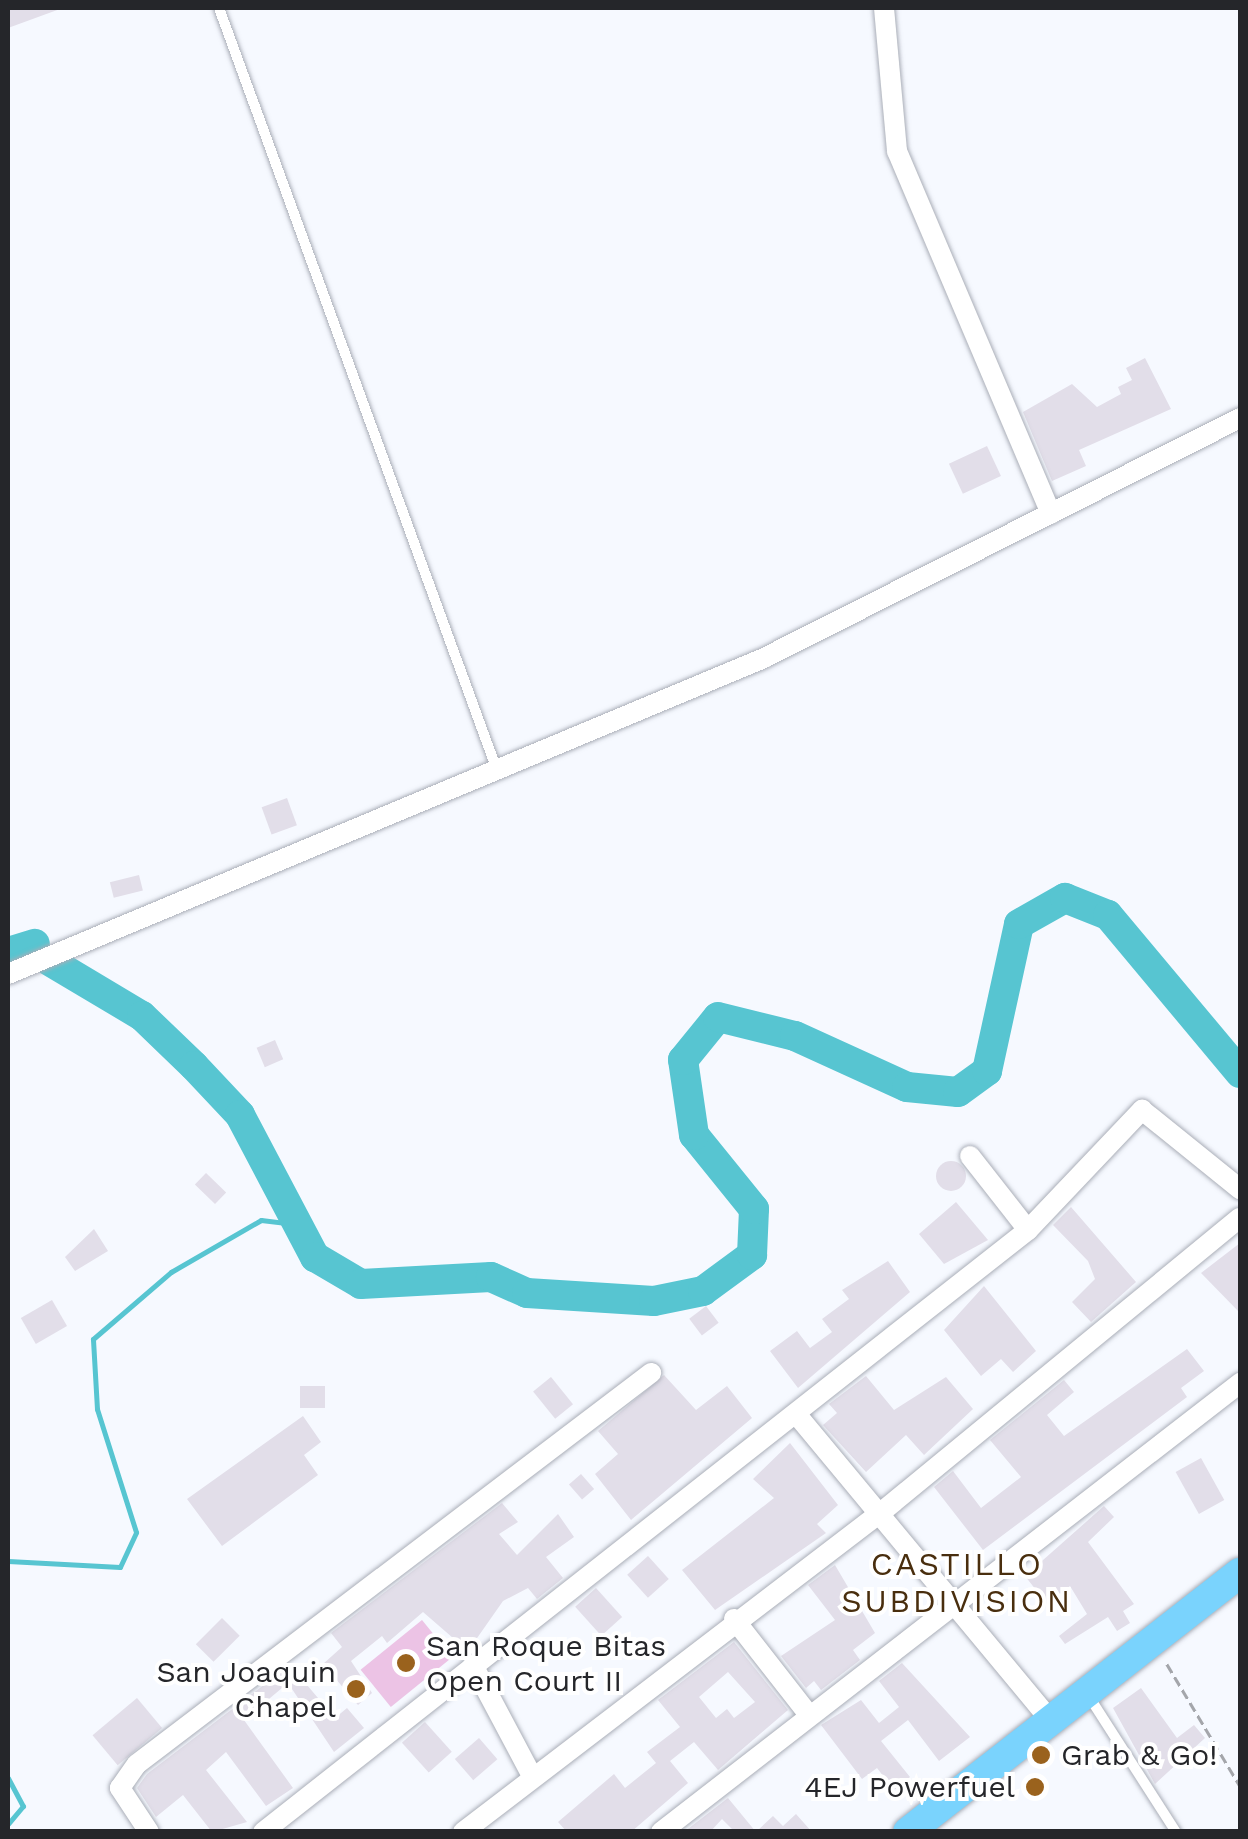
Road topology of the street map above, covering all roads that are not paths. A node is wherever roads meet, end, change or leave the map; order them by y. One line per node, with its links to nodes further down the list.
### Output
1 (218, 8): 5 (lane)
2 (884, 8): 4 (street)
3 (1240, 418): 4 (street)
4 (1052, 514): 5 (street)
5 (498, 771): 6 (street)
6 (8, 974)
7 (970, 1156): 10 (street)
8 (1240, 1189): 10 (street)
9 (1240, 1218): 14 (street)
10 (1028, 1230): 13 (street)
11 (651, 1373): 23 (street)
12 (1240, 1383): 16 (street)
13 (797, 1415): 14 (street); 18 (street)
14 (884, 1510): 16 (street); 17 (street)
15 (1240, 1573): 19 (main road)
16 (955, 1605): 20 (street); 21 (street)
17 (734, 1619): 20 (street); 22 (street)
18 (473, 1665): 22 (street); 24 (street)
19 (1088, 1694): 21 (main road); 28 (lane)
20 (809, 1715): 26 (street)
21 (1052, 1722): 27 (main road)
22 (532, 1776): 25 (street)
23 (148, 1832)
24 (262, 1832)
25 (463, 1832)
26 (661, 1832)
27 (908, 1832)
28 (1176, 1832)

